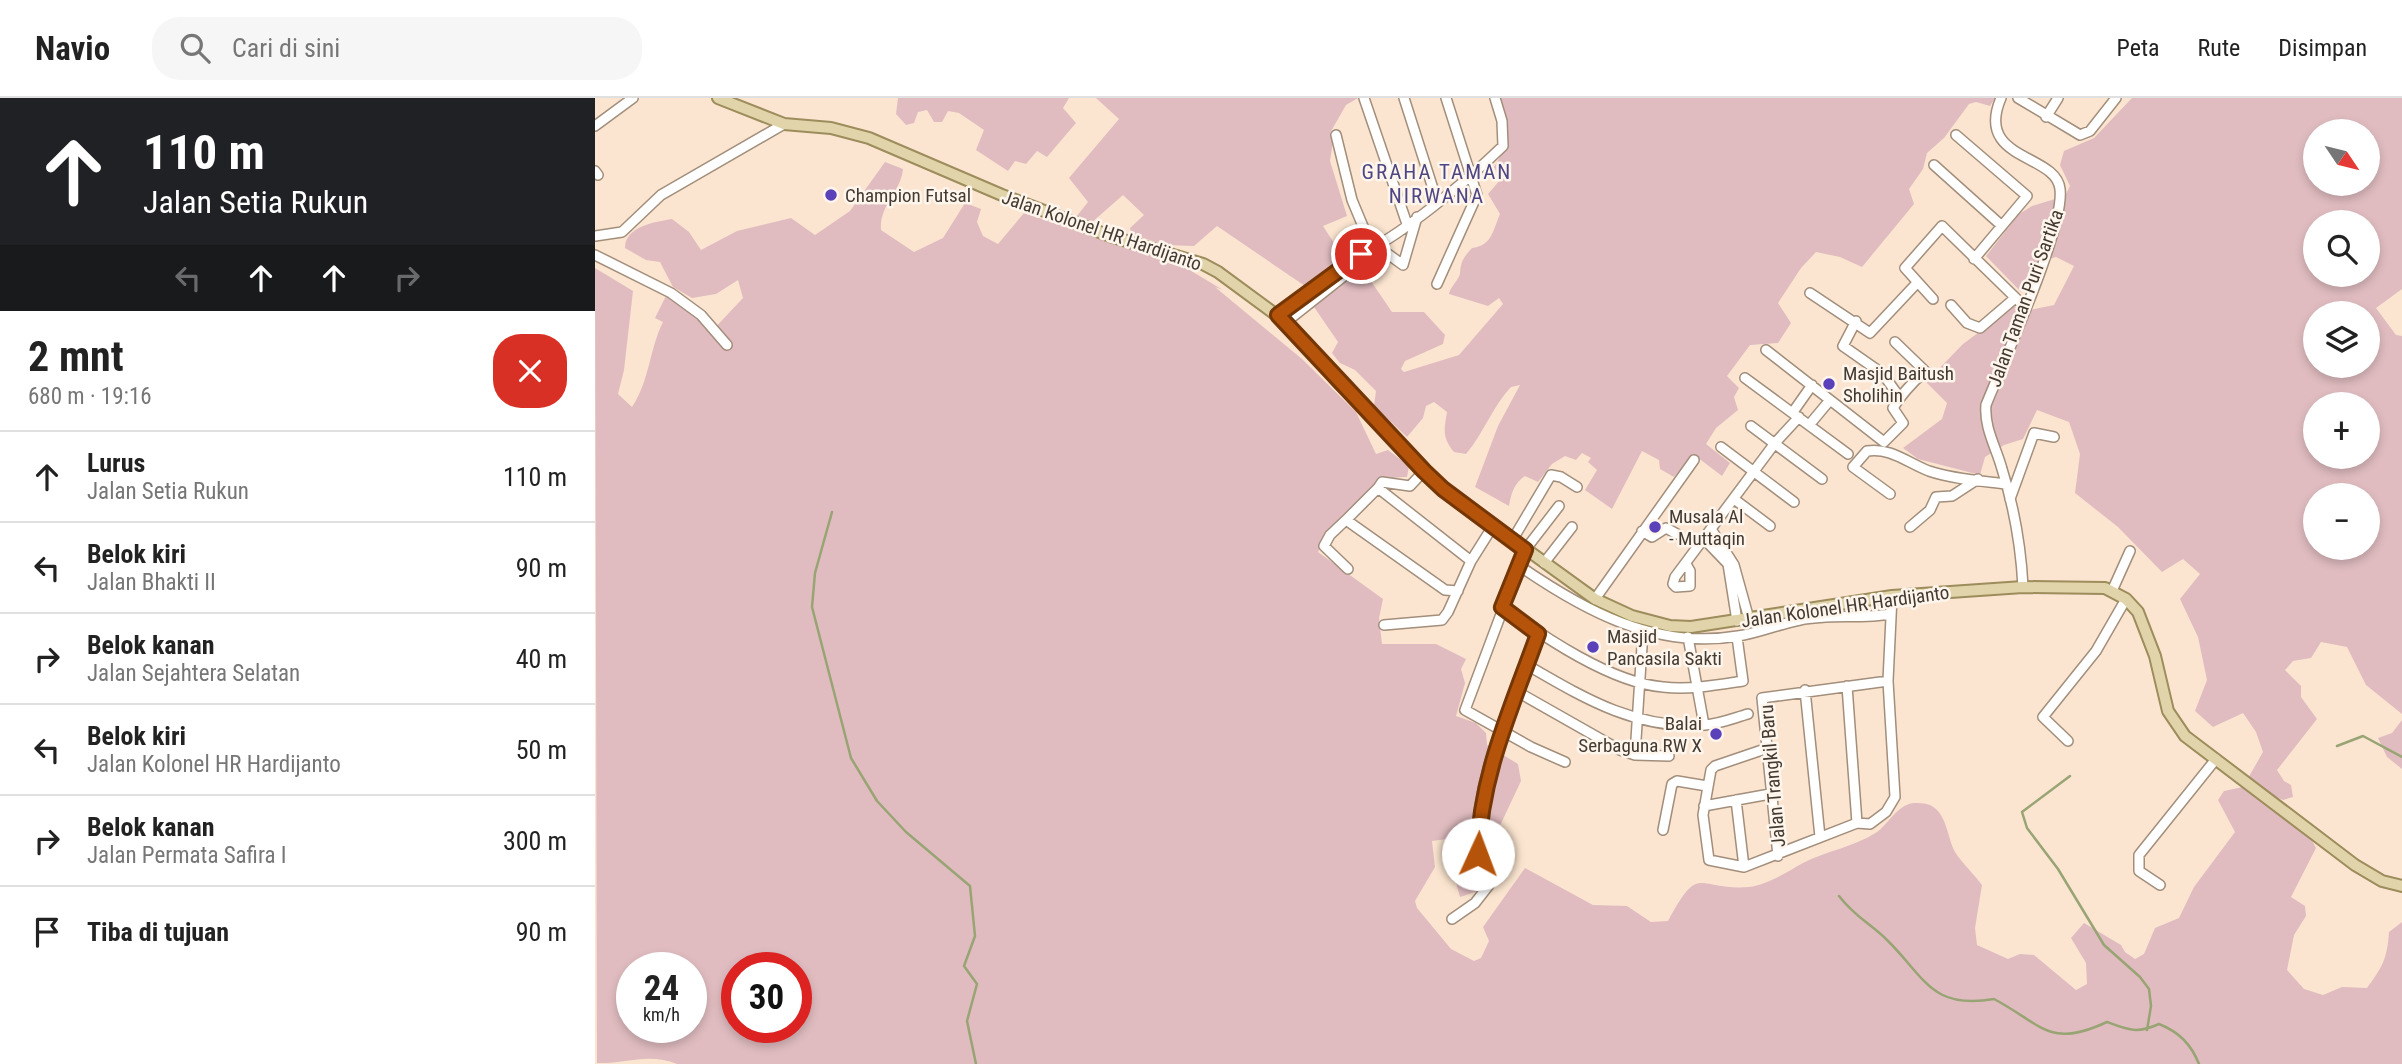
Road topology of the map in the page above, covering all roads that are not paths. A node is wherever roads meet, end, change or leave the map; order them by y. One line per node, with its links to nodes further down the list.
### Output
1 (633, 98): 13 (street)
2 (717, 98): 12 (main road, Jalan Kolonel HR Hardijanto)
3 (1364, 98): 20 (street)
4 (1404, 98): 18 (street)
5 (1446, 98): 17 (street)
6 (1495, 98): 17 (street)
7 (2001, 98): 32 (street, Jalan Taman Puri Sartika)
8 (2018, 98): 11 (street)
9 (2059, 98): 11 (street)
10 (2116, 98): 11 (street)
11 (2046, 117)
12 (784, 124): 22 (street); 33 (main road, Jalan Kolonel HR Hardijanto)
13 (595, 126)
14 (1336, 135): 23 (street)
15 (1956, 135): 21 (street)
16 (1934, 165): 21 (street)
17 (1470, 176): 18 (street); 27 (street)
18 (1437, 201): 19 (street)
19 (1417, 217): 20 (street); 23 (street)
20 (1408, 224): 23 (street)
21 (2002, 226): 25 (street)
22 (596, 234)
23 (1372, 249): 33 (street)
24 (595, 255): 36 (street)
25 (1974, 259): 26 (street); 30 (street)
26 (1917, 283): 29 (street); 34 (street)
27 (1437, 284)
28 (1810, 293): 34 (street)
29 (1933, 299)
30 (2014, 299): 31 (street); 32 (street)
31 (1951, 305)
32 (2025, 307): 54 (street, Jalan Taman Puri Sartika)
33 (1282, 318): 50 (main road, Jalan Kolonel HR Hardijanto)
34 (1856, 321): 40 (street)
35 (1895, 341): 40 (street)
36 (727, 345)
37 (1766, 350): 39 (street)
38 (1745, 378): 42 (street)
39 (1812, 385): 41 (street); 42 (street)
40 (1900, 398): 41 (street)
41 (1830, 400): 43 (street)
42 (1796, 415): 43 (street); 46 (street)
43 (1810, 424): 48 (street)
44 (1751, 426): 46 (street)
45 (2053, 437): 59 (street)
46 (1775, 443): 51 (street); 53 (street)
47 (1721, 447): 51 (street)
48 (1848, 454)
49 (1694, 460): 68 (street)
50 (1424, 471): 56 (street); 63 (main road, Jalan Kolonel HR Hardijanto)
51 (1753, 473): 58 (street); 60 (street)
52 (1978, 479): 54 (street); 57 (street); 66 (street)
53 (1822, 480)
54 (2006, 484): 59 (street, Jalan Taman Puri Sartika)
55 (1577, 487): 70 (street)
56 (1378, 488): 62 (street); 75 (street)
57 (1890, 494)
58 (1734, 499): 64 (street); 67 (street)
59 (2010, 499): 80 (street, Jalan Taman Puri Sartika)
60 (1794, 502)
61 (1559, 506): 72 (street)
62 (1348, 518): 79 (street); 81 (street)
63 (1493, 526): 70 (main road, Jalan Kolonel HR Hardijanto); 75 (street)
64 (1770, 526)
65 (1572, 527): 76 (street)
66 (1910, 527)
67 (1711, 530): 71 (street); 73 (street)
68 (1642, 531): 69 (street); 83 (street)
69 (1677, 534)
70 (1513, 539): 72 (main road, Jalan Kolonel HR Hardijanto)
71 (1704, 539): 73 (street); 77 (street)
72 (1525, 550): 76 (main road, Jalan Kolonel HR Hardijanto); 78 (street)
73 (1723, 551): 89 (street)
74 (2130, 551): 82 (street)
75 (1471, 561): 81 (street)
76 (1544, 563): 83 (main road, Jalan Kolonel HR Hardijanto)
77 (1686, 564)
78 (1518, 565): 86 (street); 87 (street)
79 (1348, 569)
80 (2023, 587): 82 (main road, Jalan Kolonel HR Hardijanto); 84 (main road, Jalan Kolonel HR Hardijanto)
81 (1458, 591): 90 (street)
82 (2112, 591): 85 (main road, Jalan Kolonel HR Hardijanto)
83 (1590, 596): 86 (street); 92 (main road, Jalan Kolonel HR Hardijanto)
84 (1892, 596): 88 (street, Jalan Trangkil Baru); 89 (main road, Jalan Kolonel HR Hardijanto)
85 (2126, 599): 107 (street); 111 (main road, Jalan Kolonel HR Hardijanto)
86 (1578, 605): 91 (street)
87 (1502, 607): 93 (street); 106 (street)
88 (1891, 614): 95 (street); 97 (street, Jalan Trangkil Baru)
89 (1743, 620): 92 (main road, Jalan Kolonel HR Hardijanto)
90 (1384, 625)
91 (1643, 631): 92 (street); 98 (street)
92 (1669, 631): 94 (street)
93 (1538, 634): 96 (street); 98 (street)
94 (1688, 637): 95 (street); 100 (street)
95 (1737, 637): 100 (street)
96 (1527, 665): 102 (street); 104 (street)
97 (1888, 681): 99 (street, Jalan Trangkil Baru); 117 (street, Jalan Trangkil Baru)
98 (1639, 684): 100 (street); 104 (street)
99 (1847, 686): 101 (street, Jalan Trangkil Baru); 117 (street)
100 (1696, 687): 105 (street)
101 (1805, 690): 108 (street, Jalan Trangkil Baru); 119 (street)
102 (1516, 691): 106 (street); 109 (street)
103 (1748, 714): 105 (street)
104 (1637, 719): 105 (street); 109 (street)
105 (1704, 725)
106 (1503, 731): 112 (street); 124 (street)
107 (2068, 741)
108 (1765, 749): 113 (street); 114 (street, Jalan Trangkil Baru)
109 (1635, 755): 110 (street)
110 (1669, 756)
111 (2216, 759): 122 (street); 123 (main road, Jalan Kolonel HR Hardijanto)
112 (1565, 762)
113 (1707, 786): 116 (street); 118 (street)
114 (1770, 794): 115 (street); 120 (street, Jalan Trangkil Baru)
115 (1736, 800): 116 (street); 121 (street)
116 (1704, 806): 121 (street)
117 (1857, 823): 119 (street, Jalan Trangkil Baru)
118 (1663, 830)
119 (1820, 838): 120 (street, Jalan Trangkil Baru)
120 (1778, 856): 121 (street)
121 (1744, 867)
122 (2159, 885)
123 (2402, 886)
124 (1452, 919)

